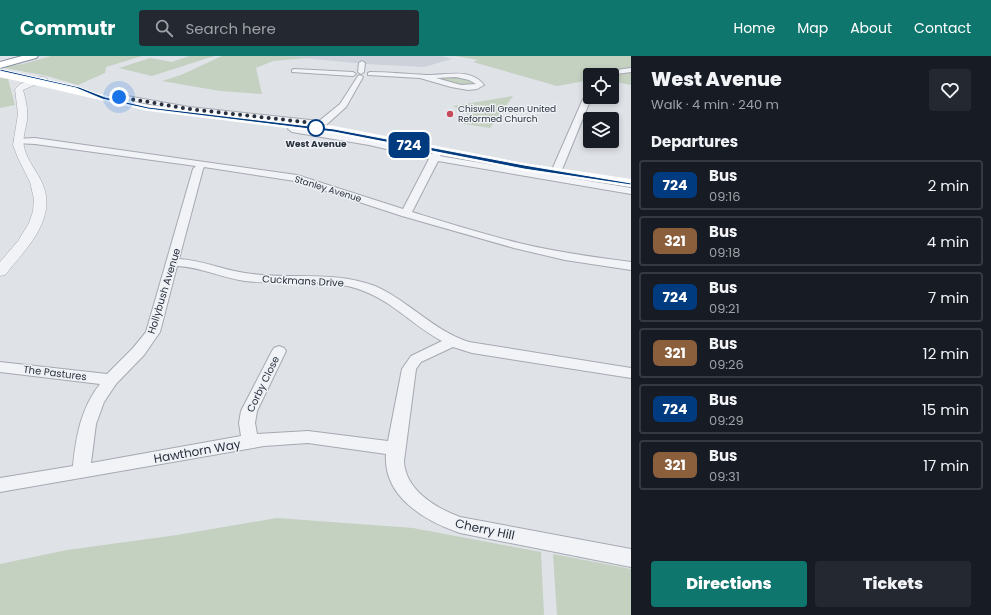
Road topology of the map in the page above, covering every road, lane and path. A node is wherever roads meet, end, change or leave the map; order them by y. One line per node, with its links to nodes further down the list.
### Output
1 (22, 56): 4 (highway)
2 (33, 56): 4 (highway)
3 (362, 63): 8 (street)
4 (1, 69): 10 (main road)
5 (631, 70): 7 (street)
6 (294, 71): 8 (street)
7 (619, 72)
8 (358, 74): 9 (street); 14 (street)
9 (426, 77): 9 (street)
10 (40, 80): 11 (main road); 15 (street)
11 (109, 99): 13 (main road); 14 (street)
12 (585, 104): 18 (street)
13 (294, 125): 14 (main road); 16 (street)
14 (319, 126): 16 (main road)
15 (18, 141): 17 (street, Stanley Avenue); 24 (street)
16 (438, 154): 18 (main road); 20 (street); 21 (street)
17 (202, 164): 21 (street, Stanley Avenue); 22 (street, Hollybush Avenue)
18 (556, 172): 19 (main road)
19 (631, 183)
20 (631, 191)
21 (406, 214): 23 (street, Stanley Avenue)
22 (173, 262): 25 (street, Cuckmans Drive); 29 (street, Hollybush Avenue)
23 (631, 266)
24 (0, 272)
25 (452, 342): 28 (street, Cuckmans Drive); 31 (street, Cherry Hill)
26 (280, 351): 30 (street, Corby Close)
27 (0, 366): 29 (street, The Pastures)
28 (631, 373)
29 (111, 380): 32 (street, Hollybush Avenue)
30 (250, 441): 31 (street, Hawthorn Way); 32 (street, Hawthorn Way)
31 (396, 449): 34 (street, Cherry Hill)
32 (81, 472): 33 (street, Hawthorn Way)
33 (0, 485)
34 (631, 558)

